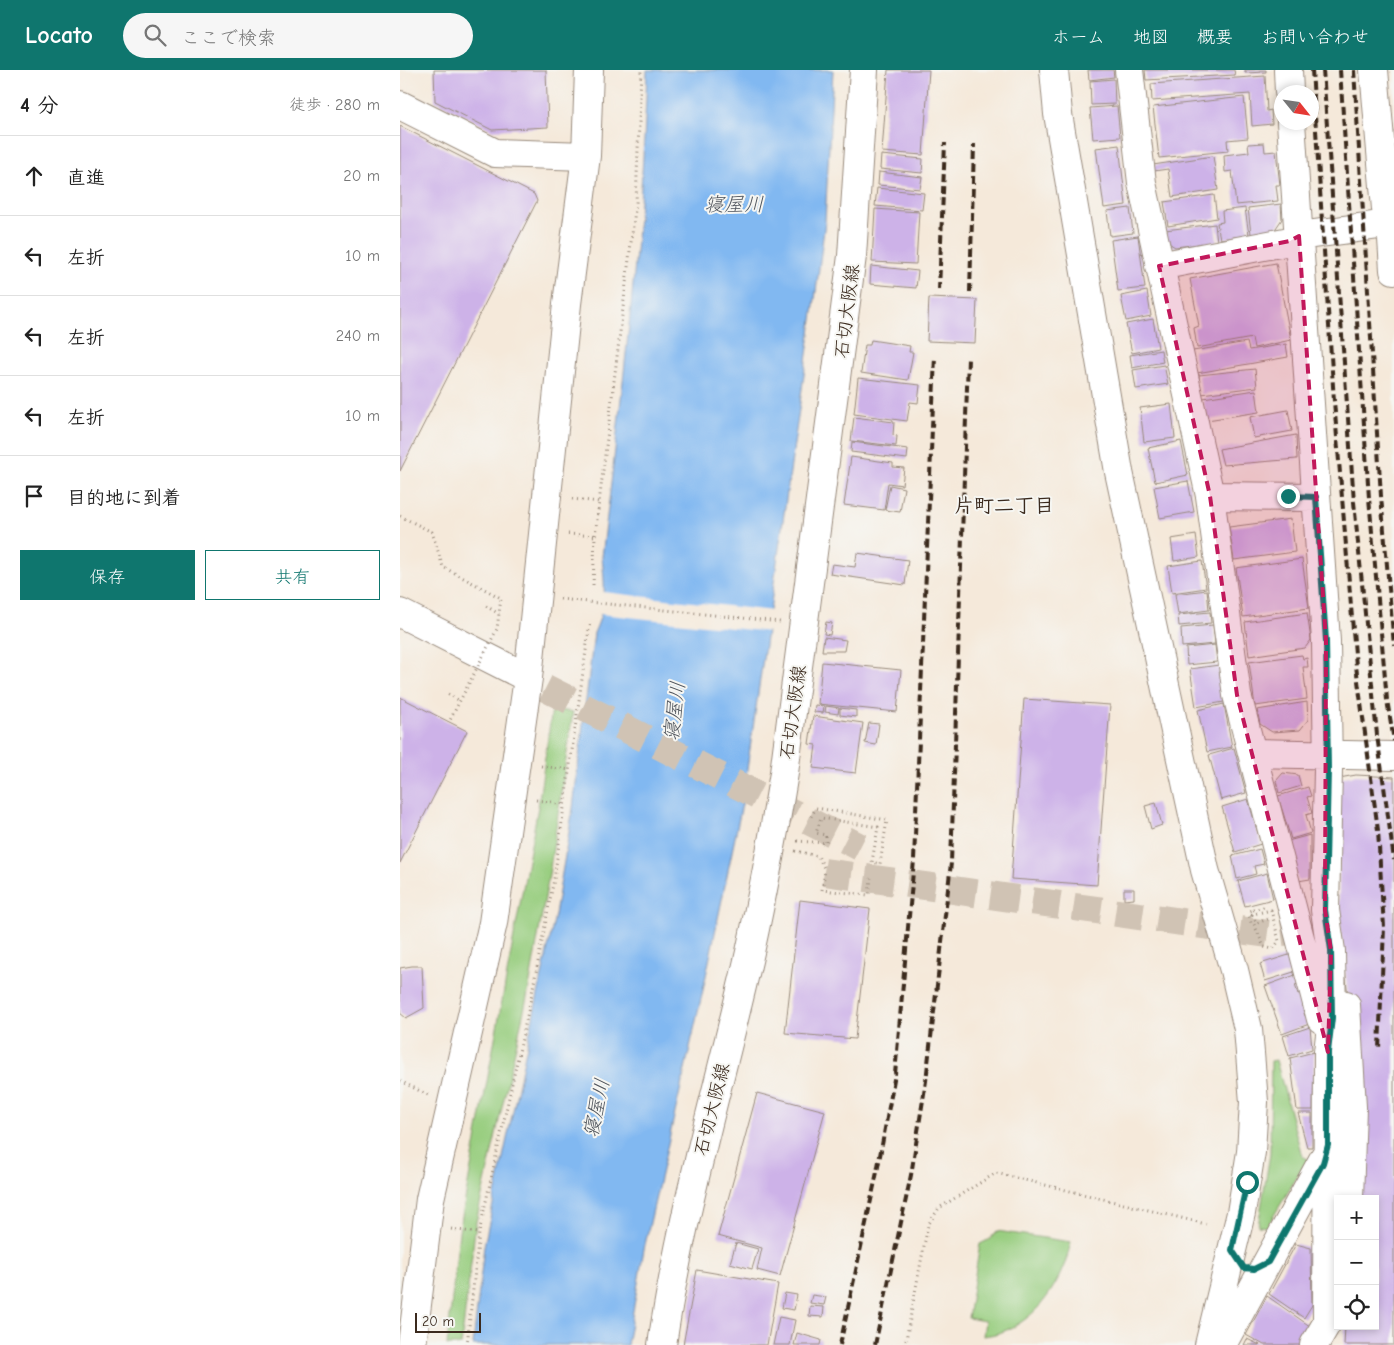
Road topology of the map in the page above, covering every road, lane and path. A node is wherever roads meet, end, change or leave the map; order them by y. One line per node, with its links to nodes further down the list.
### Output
1 (589, 70): 11 (street)
2 (640, 70): 19 (path)
3 (864, 70): 61 (street, 石切大阪線)
4 (1054, 70): 56 (street)
5 (1129, 70): 14 (street)
6 (1288, 70): 8 (street)
7 (1374, 70): 12 (street)
8 (1289, 85)
9 (400, 105): 11 (street)
10 (1292, 130): 13 (street)
11 (586, 156): 30 (street)
12 (1392, 223): 13 (street); 15 (street)
13 (1299, 236): 14 (street); 17 (street)
14 (1160, 266): 16 (street)
15 (1394, 270)
16 (1210, 496): 17 (street); 34 (street)
17 (1316, 497): 35 (street)
18 (572, 498): 19 (path)
19 (600, 502): 22 (path)
20 (400, 516): 27 (path, bridge)
21 (568, 534): 22 (path)
22 (595, 536): 23 (path)
23 (593, 585)
24 (559, 599): 29 (path)
25 (486, 606): 27 (path)
26 (400, 613): 30 (street)
27 (499, 614): 32 (path, bridge)
28 (590, 622): 38 (path)
29 (780, 622)
30 (528, 678): 50 (street)
31 (448, 694): 32 (path)
32 (460, 701): 33 (path, bridge)
33 (449, 722)
34 (1252, 753): 35 (street); 48 (street)
35 (1328, 754): 36 (street); 47 (street)
36 (1394, 756)
37 (538, 766): 38 (path)
38 (570, 770): 40 (path)
39 (533, 800): 40 (path)
40 (565, 804): 55 (path)
41 (809, 820): 42 (path)
42 (788, 839)
43 (787, 849): 44 (path, bridge)
44 (871, 878)
45 (1268, 906): 46 (path, bridge)
46 (1271, 910)
47 (1331, 950): 48 (street); 52 (street)
48 (1328, 1052): 51 (street)
49 (400, 1080): 50 (path)
50 (451, 1107): 59 (street)
51 (1328, 1145): 57 (street); 58 (street)
52 (1348, 1195)
53 (1206, 1224): 62 (path)
54 (448, 1228): 55 (path)
55 (479, 1233): 60 (path)
56 (1232, 1250): 58 (street); 63 (street)
57 (1332, 1254): 65 (street)
58 (1268, 1262): 64 (street)
59 (412, 1345)
60 (467, 1345)
61 (662, 1345)
62 (905, 1345)
63 (1209, 1345)
64 (1222, 1345)
65 (1314, 1345)

